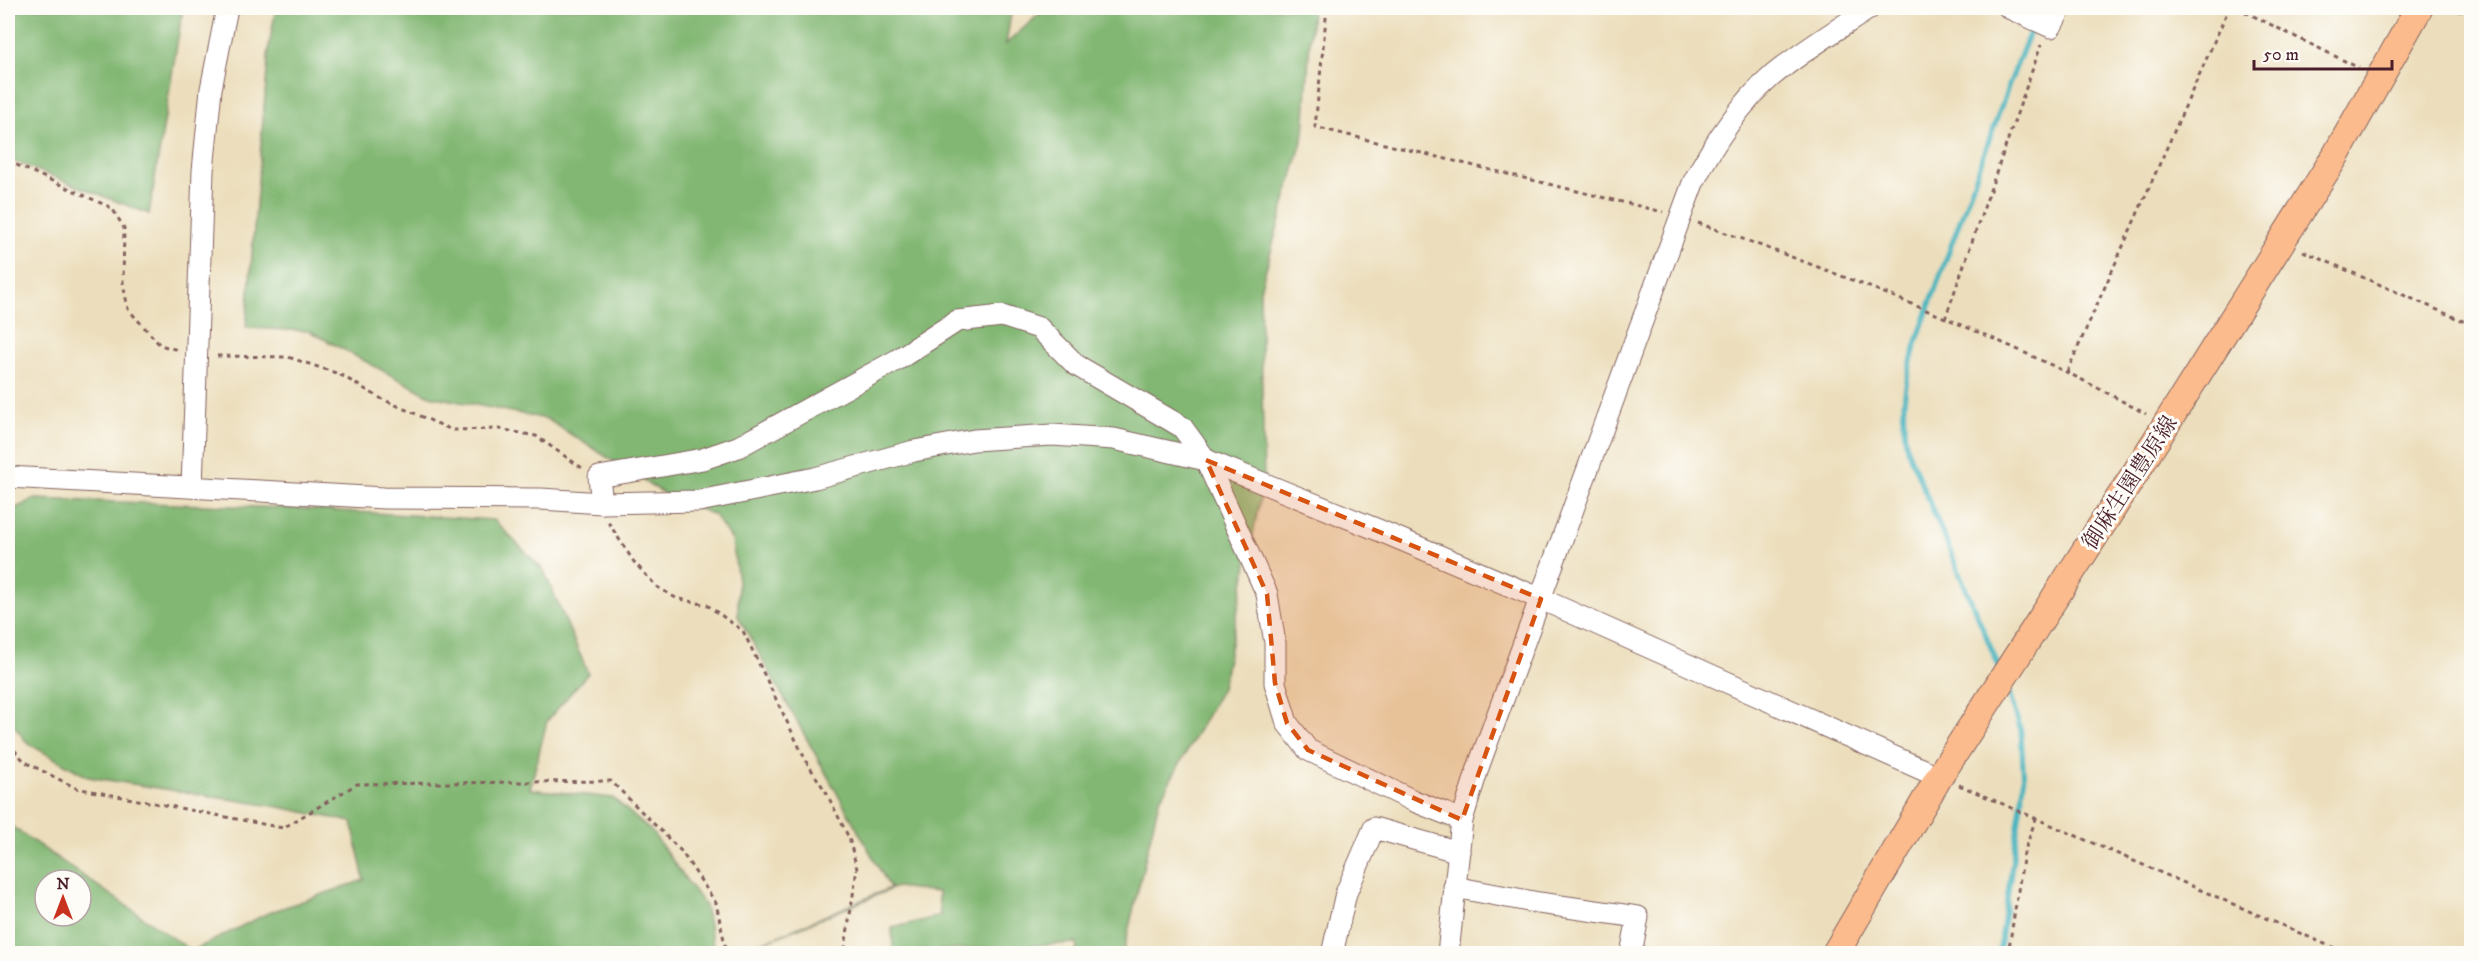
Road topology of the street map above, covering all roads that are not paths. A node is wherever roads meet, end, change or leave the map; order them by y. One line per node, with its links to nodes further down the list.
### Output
1 (227, 8): 8 (street)
2 (1870, 8): 10 (street)
3 (2061, 8): 5 (street)
4 (2419, 8): 11 (main road, 御麻生園豊原線)
5 (2032, 18)
6 (1206, 460): 9 (street); 9 (street); 10 (street); 12 (street)
7 (8, 477): 8 (street)
8 (192, 487): 9 (street)
9 (602, 503)
10 (1541, 599): 11 (street); 12 (street)
11 (1939, 777): 18 (main road, 御麻生園豊原線)
12 (1461, 820): 13 (street)
13 (1459, 852): 14 (street); 15 (street)
14 (1454, 887): 16 (street); 17 (street)
15 (1332, 954)
16 (1448, 954)
17 (1631, 954)
18 (1835, 954)

